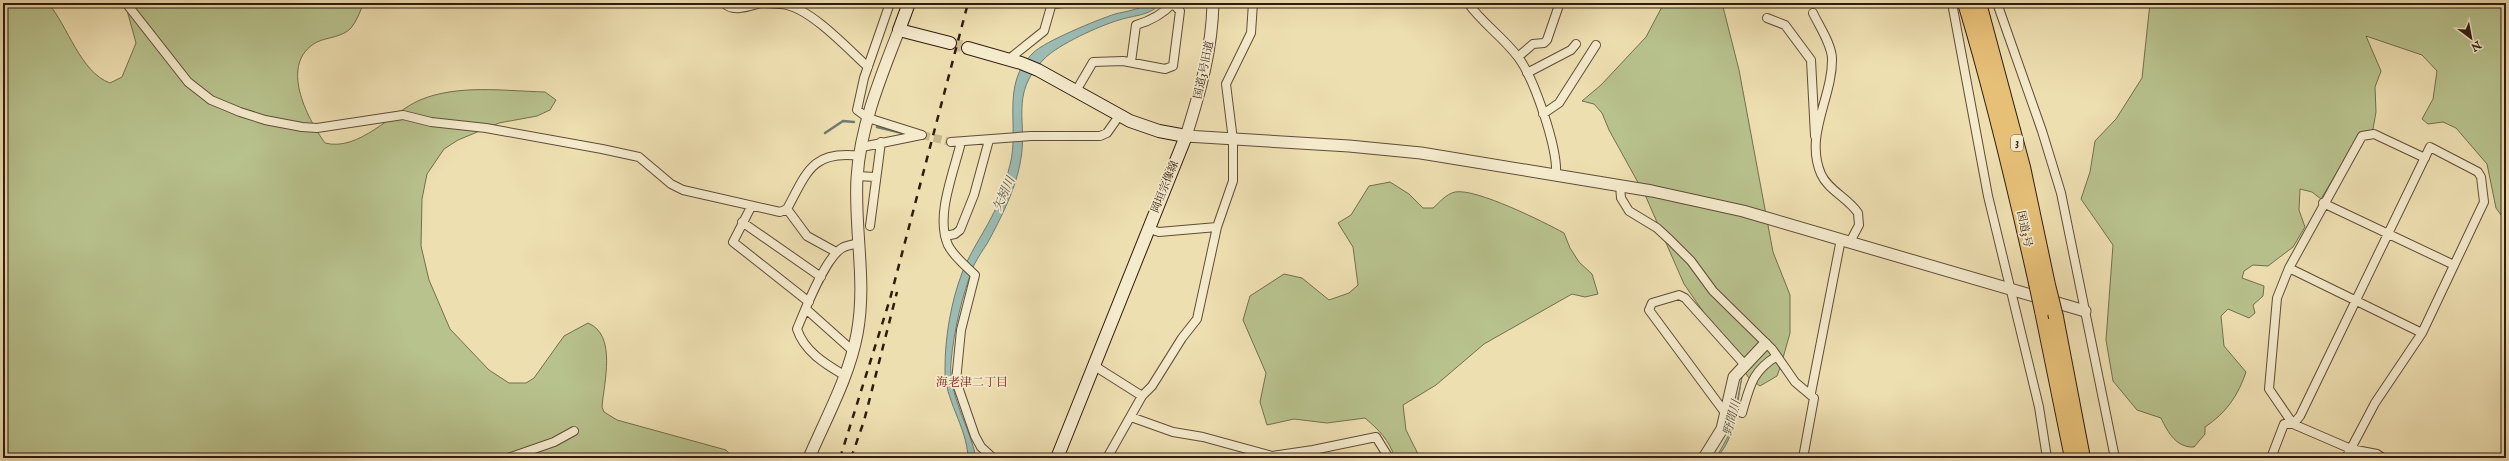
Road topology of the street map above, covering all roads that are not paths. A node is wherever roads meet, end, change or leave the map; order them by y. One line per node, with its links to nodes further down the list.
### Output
1 (126, 3): 47 (street)
2 (724, 3): 3 (street)
3 (761, 3): 27 (street)
4 (890, 3): 27 (street)
5 (909, 3): 19 (main road)
6 (1052, 3): 7 (street); 25 (street)
7 (1064, 3)
8 (1173, 3): 26 (street); 26 (street)
9 (1213, 3): 33 (street, 国道3号旧道)
10 (1468, 3): 24 (street)
11 (1952, 3): 62 (street)
12 (1965, 3): 61 (highway, 国道3号 / 3)
13 (1979, 3): 61 (highway, 国道3号 / 3)
14 (1996, 3): 65 (street)
15 (1255, 4): 36 (street)
16 (1558, 8): 24 (street)
17 (1813, 13): 34 (street)
18 (1767, 18): 34 (street)
19 (899, 30): 20 (main road); 32 (street)
20 (950, 43)
21 (1576, 44): 28 (street)
22 (1596, 45): 30 (street)
23 (968, 48): 25 (main road)
24 (1518, 57): 28 (street)
25 (1009, 59): 29 (main road)
26 (1131, 62): 29 (street)
27 (868, 67): 32 (street)
28 (1527, 73): 30 (street)
29 (1076, 91): 31 (main road)
30 (1543, 114): 42 (street)
31 (1119, 116): 33 (main road); 35 (street)
32 (868, 118): 37 (street); 40 (street)
33 (1186, 136): 36 (street); 52 (main road, 岡垣宗像線)
34 (1816, 136): 55 (street)
35 (989, 140): 39 (street); 54 (street)
36 (1234, 140): 42 (street); 51 (street)
37 (881, 142): 40 (street); 44 (street)
38 (951, 142): 39 (street)
39 (961, 142): 54 (street)
40 (861, 151): 43 (street); 48 (street)
41 (2425, 158): 46 (street); 53 (street); 58 (street)
42 (1556, 175): 45 (street)
43 (857, 176): 44 (street); 56 (street)
44 (875, 177): 50 (street)
45 (1620, 185): 55 (street); 67 (street)
46 (2324, 203): 53 (street); 59 (street)
47 (751, 207): 48 (street); 49 (street)
48 (787, 209): 57 (street)
49 (742, 222): 60 (street); 64 (street)
50 (870, 226)
51 (1217, 227): 52 (street); 74 (street)
52 (1149, 228): 70 (main road, 岡垣宗像線)
53 (2389, 234): 58 (street); 63 (street)
54 (945, 236): 81 (street)
55 (1845, 240): 62 (street); 73 (street)
56 (860, 243): 57 (street); 68 (street)
57 (836, 252): 60 (street)
58 (2454, 265): 66 (street)
59 (2289, 268): 63 (street); 78 (street)
60 (821, 277): 64 (street)
61 (2042, 284): 92 (highway, 国道3号 / 3, bridge); 93 (highway, 国道3号 / 3, bridge)
62 (2009, 288): 65 (street); 91 (street)
63 (2356, 301): 66 (street); 78 (street)
64 (807, 306): 68 (street); 72 (street)
65 (2085, 311): 94 (street)
66 (2422, 333): 80 (street)
67 (1765, 344): 69 (street); 71 (street)
68 (853, 352): 72 (street)
69 (1777, 356): 73 (street); 75 (street)
70 (1093, 365): 74 (street); 86 (main road, 岡垣宗像線)
71 (1745, 365): 76 (street); 76 (street)
72 (844, 375): 84 (street)
73 (1811, 393): 90 (street)
74 (1142, 396): 77 (street)
75 (1742, 413)
76 (1726, 414): 89 (street)
77 (1130, 417): 82 (street); 87 (street)
78 (2292, 424): 80 (street); 95 (street)
79 (574, 431): 83 (street)
80 (2351, 449): 96 (street); 97 (street)
81 (984, 456): 85 (street)
82 (1272, 457): 88 (street)
83 (508, 458)
84 (810, 458)
85 (993, 458)
86 (1057, 458)
87 (1107, 458)
88 (1389, 458)
89 (1704, 458)
90 (1803, 458)
91 (2047, 458)
92 (2072, 458)
93 (2083, 458)
94 (2115, 458)
95 (2271, 458)
96 (2346, 458)
97 (2383, 458)

